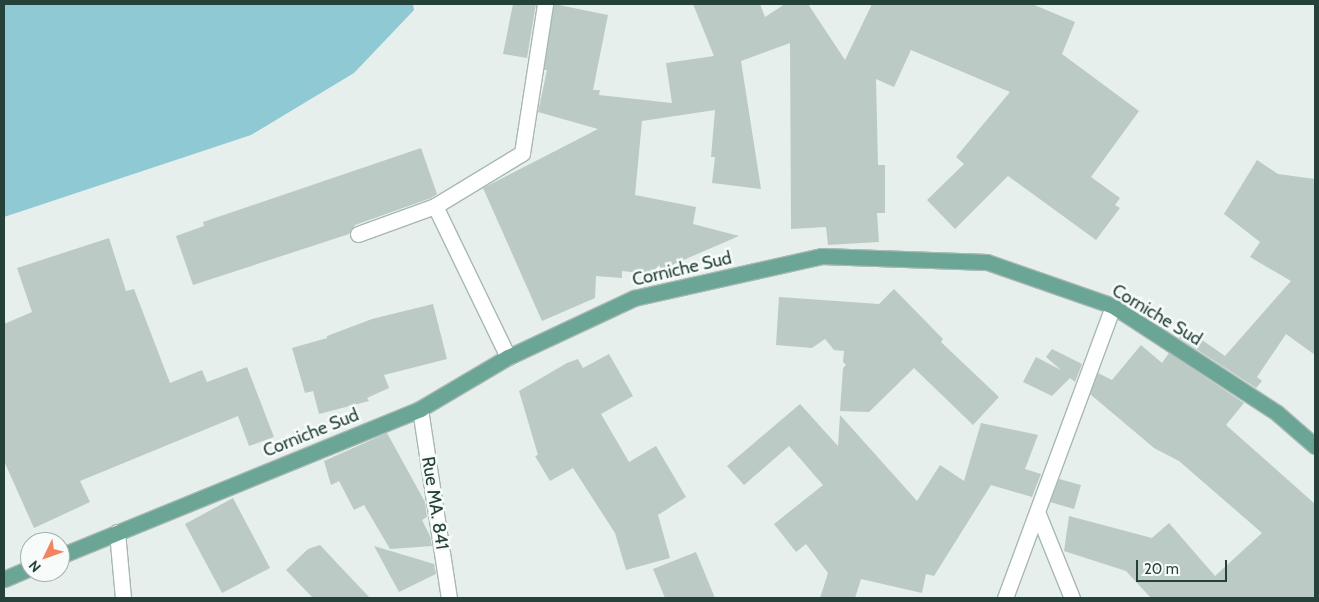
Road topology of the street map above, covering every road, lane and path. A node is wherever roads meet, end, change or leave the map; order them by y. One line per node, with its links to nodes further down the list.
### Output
1 (545, 4): 2 (street)
2 (435, 206): 3 (street); 5 (street)
3 (358, 234)
4 (1113, 306): 5 (main road, Corniche Sud); 7 (main road, Corniche Sud); 8 (street)
5 (508, 357): 6 (main road, Corniche Sud)
6 (420, 408): 9 (main road, Corniche Sud); 14 (street, Rue MA. 841)
7 (1315, 446)
8 (1038, 514): 15 (street); 16 (street)
9 (118, 532): 10 (main road, Corniche Sud); 13 (street)
10 (70, 552)
11 (20, 572): 12 (main road)
12 (4, 579)
13 (123, 598)
14 (449, 598)
15 (1005, 598)
16 (1072, 598)

